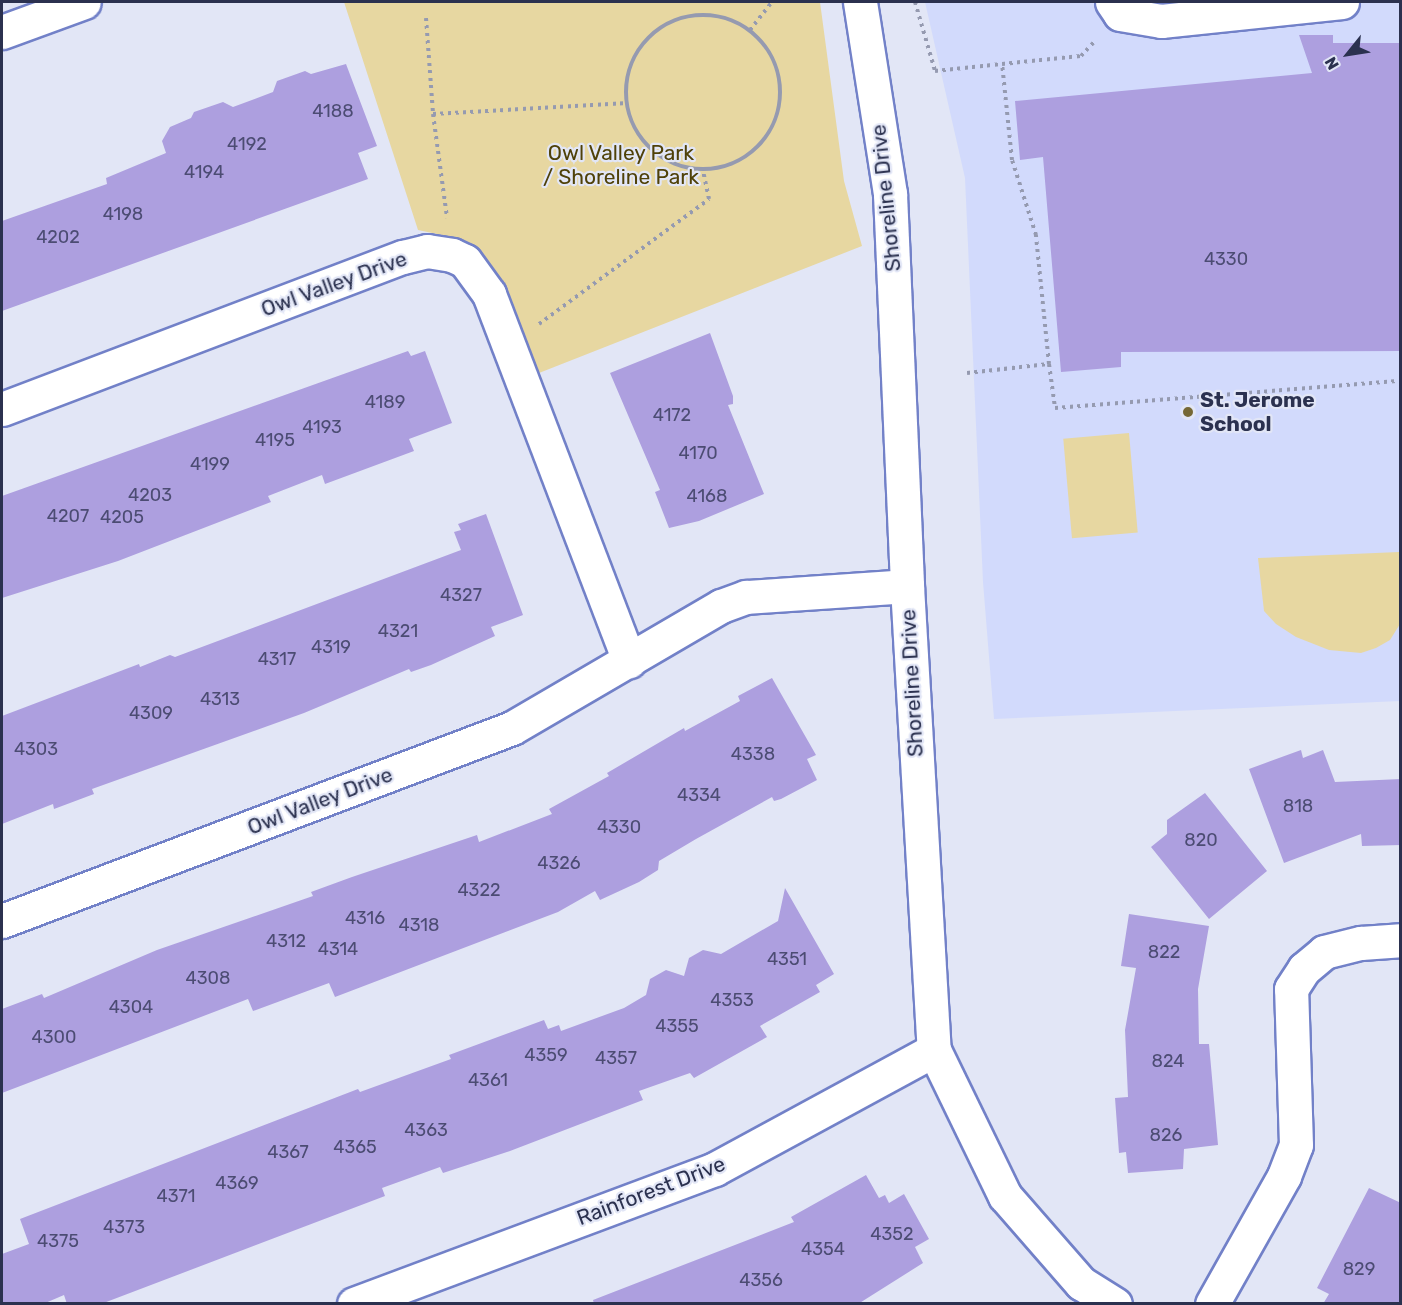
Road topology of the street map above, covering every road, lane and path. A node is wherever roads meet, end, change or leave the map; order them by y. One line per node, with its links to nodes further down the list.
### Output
1 (84, 2): 9 (street)
2 (772, 2): 8 (path)
3 (860, 2): 20 (street, Shoreline Drive)
4 (915, 2): 10 (path)
5 (1342, 2): 6 (street)
6 (1116, 8): 10 (path)
7 (426, 18): 12 (path)
8 (750, 30): 11 (path); 13 (path)
9 (2, 32)
10 (1002, 64): 16 (path)
11 (628, 103): 12 (path); 13 (path)
12 (433, 114): 14 (path)
13 (703, 170): 15 (path)
14 (452, 255): 15 (street); 19 (street, Owl Valley Drive)
15 (509, 345): 21 (street)
16 (1049, 364): 17 (path); 18 (path)
17 (967, 373)
18 (1401, 381)
19 (2, 409)
20 (907, 586): 21 (street, Owl Valley Drive); 24 (street, Shoreline Drive)
21 (629, 661): 22 (street, Owl Valley Drive)
22 (2, 921)
23 (1401, 940): 27 (street)
24 (934, 1050): 25 (street, Rainforest Drive); 26 (street, Shoreline Drive)
25 (354, 1304)
26 (1115, 1304)
27 (1212, 1304)

